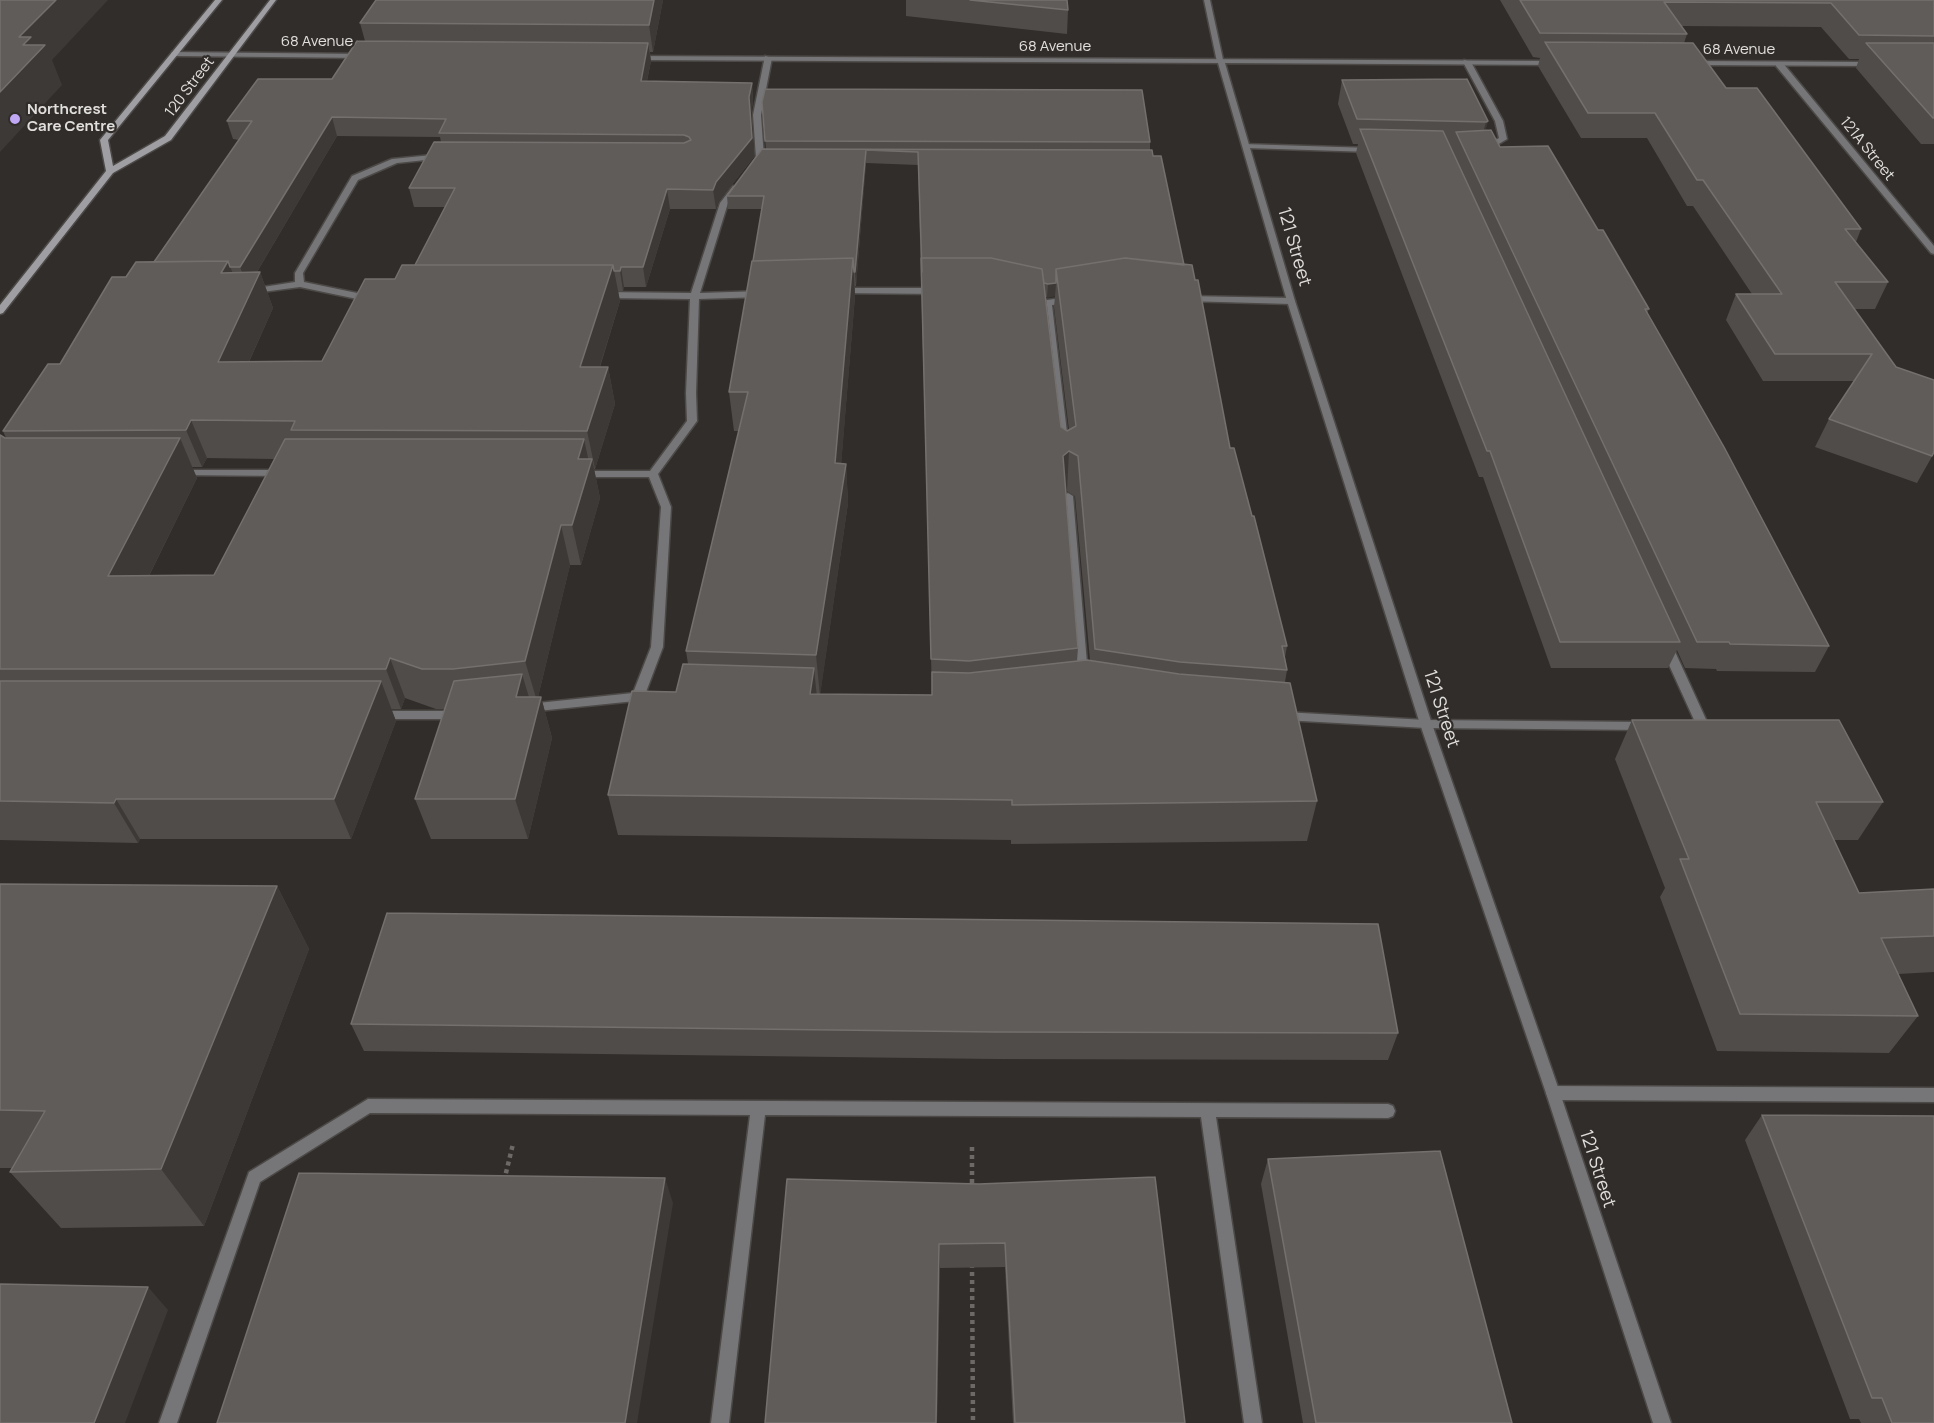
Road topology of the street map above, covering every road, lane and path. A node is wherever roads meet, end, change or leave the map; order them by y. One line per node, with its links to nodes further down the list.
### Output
1 (219, 0): 4 (main road, 120 Street)
2 (273, 0): 5 (main road, 120 Street)
3 (1207, 0): 9 (street, 121 Street)
4 (175, 54): 5 (street, 68 Avenue); 21 (main road, 120 Street)
5 (232, 54): 6 (street, 68 Avenue); 21 (main road, 120 Street)
6 (377, 56)
7 (626, 57): 8 (street, 68 Avenue)
8 (768, 58): 9 (street, 68 Avenue); 19 (street)
9 (1221, 62): 10 (street, 68 Avenue); 15 (street, 121 Street)
10 (1467, 62): 11 (street, 68 Avenue); 17 (street)
11 (1560, 63)
12 (1687, 63): 13 (street, 68 Avenue)
13 (1779, 63): 14 (street, 68 Avenue); 22 (street, 121A Street)
14 (1886, 64)
15 (1246, 146): 16 (street); 34 (street, 121 Street)
16 (1376, 150)
17 (1473, 152)
18 (452, 156): 23 (street)
19 (760, 158): 20 (street); 30 (street)
20 (771, 158)
21 (110, 171): 36 (main road, 120 Street)
22 (1934, 251)
23 (300, 284): 26 (street); 29 (street)
24 (824, 291): 25 (street)
25 (955, 291)
26 (243, 292)
27 (777, 293): 30 (street)
28 (589, 295): 30 (street)
29 (381, 296)
30 (695, 296): 41 (street)
31 (1079, 298): 35 (street)
32 (1181, 298): 34 (street)
33 (1024, 299): 35 (street)
34 (1291, 301): 51 (street, 121 Street)
35 (1047, 303): 37 (street)
36 (0, 311)
37 (1064, 454)
38 (169, 473): 39 (street)
39 (299, 473)
40 (566, 474): 41 (street)
41 (653, 474): 45 (street)
42 (1068, 496): 44 (street)
43 (1659, 630): 53 (street)
44 (1083, 682)
45 (638, 696): 46 (street); 47 (street)
46 (661, 697)
47 (512, 710)
48 (361, 715): 49 (street)
49 (466, 715)
50 (1268, 715): 51 (street)
51 (1426, 724): 52 (street); 54 (street, 121 Street)
52 (1657, 726)
53 (1680, 726)
54 (1553, 1093): 55 (street); 68 (street, 121 Street)
55 (1934, 1095)
56 (522, 1107): 57 (street); 61 (path); 64 (street)
57 (758, 1109): 58 (street); 65 (street)
58 (972, 1110): 59 (street); 62 (path)
59 (1208, 1110): 60 (street); 67 (street)
60 (1388, 1111)
61 (503, 1186)
62 (972, 1191)
63 (972, 1261): 66 (path)
64 (168, 1423)
65 (720, 1423)
66 (973, 1423)
67 (1253, 1423)
68 (1662, 1423)

